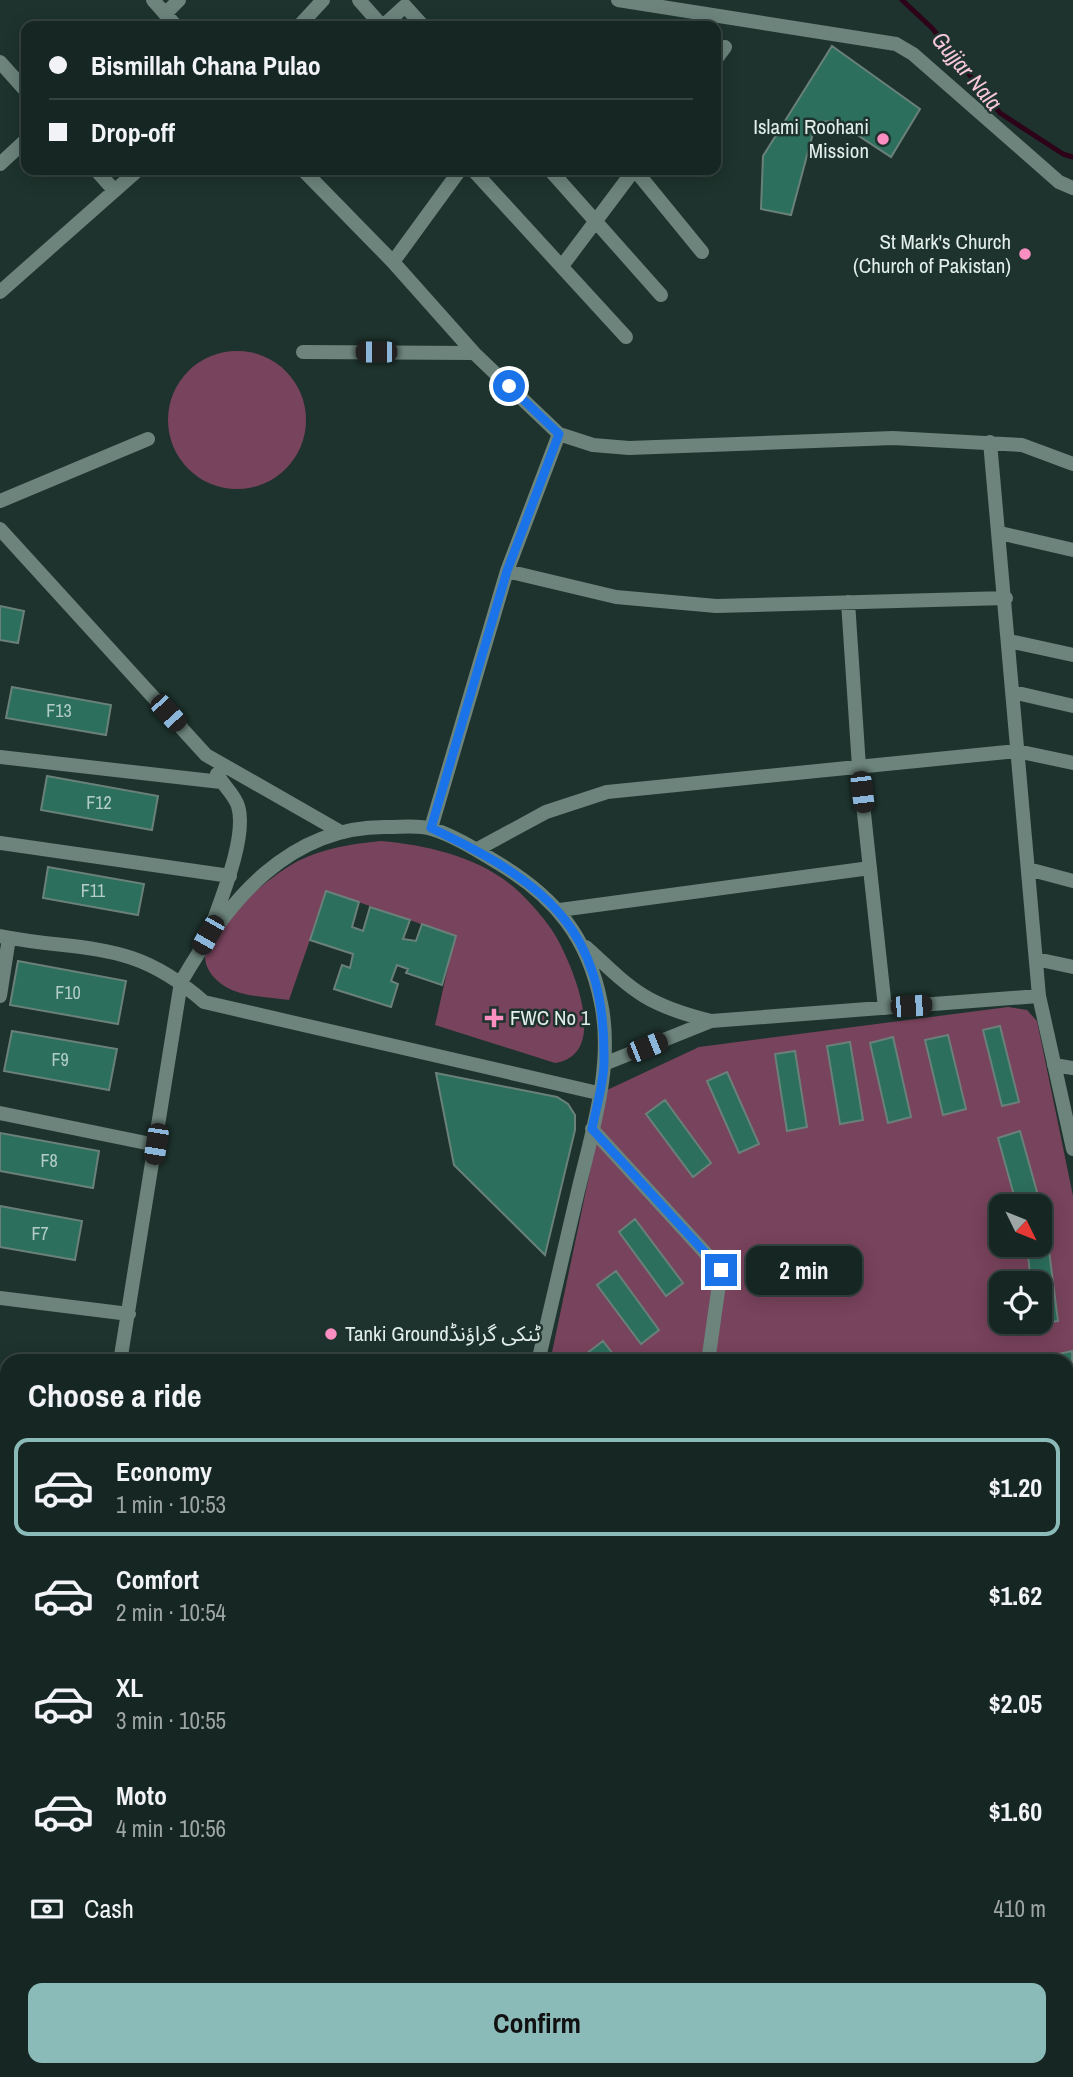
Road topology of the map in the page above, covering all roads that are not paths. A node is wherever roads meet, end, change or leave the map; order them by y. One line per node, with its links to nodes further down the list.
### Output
1 (153, 0): 6 (street)
2 (180, 0): 6 (street)
3 (323, 0): 8 (street)
4 (359, 0): 9 (street)
5 (618, 0): 24 (street)
6 (165, 14): 7 (street)
7 (171, 21)
8 (304, 21)
9 (378, 21)
10 (388, 21): 11 (street)
11 (418, 21)
12 (0, 62): 13 (street)
13 (21, 85)
14 (21, 145): 15 (street)
15 (0, 164)
16 (100, 175): 25 (street)
17 (131, 175): 25 (street)
18 (308, 175): 28 (street)
19 (456, 175): 28 (street)
20 (478, 175): 29 (street)
21 (555, 175): 26 (street)
22 (631, 175): 26 (street)
23 (639, 175): 27 (street)
24 (1073, 188)
25 (113, 189): 30 (street)
26 (596, 221): 29 (street); 31 (street)
27 (702, 252)
28 (393, 262): 34 (street)
29 (562, 266): 32 (street)
30 (0, 292)
31 (661, 295)
32 (626, 337)
33 (303, 352): 34 (street)
34 (474, 353): 35 (street)
35 (559, 434): 37 (street); 43 (street)
36 (148, 439): 39 (street)
37 (990, 442): 38 (street); 41 (street)
38 (1073, 464)
39 (0, 501)
40 (0, 528): 51 (street)
41 (1000, 533): 42 (street); 44 (street)
42 (1073, 550)
43 (507, 571): 45 (street); 56 (street)
44 (1006, 598): 45 (street); 46 (street)
45 (848, 602): 54 (street)
46 (1009, 641): 47 (street); 48 (street)
47 (1073, 655)
48 (1013, 692): 49 (street); 50 (street)
49 (1073, 706)
50 (1017, 751): 53 (street); 54 (street); 61 (street)
51 (206, 755): 55 (street); 57 (street)
52 (0, 757): 55 (street)
53 (1073, 763)
54 (859, 767): 59 (street); 60 (street)
55 (221, 782): 62 (street)
56 (431, 828): 57 (street); 59 (street)
57 (339, 831): 65 (street)
58 (0, 843): 62 (street)
59 (476, 850): 64 (street)
60 (870, 868): 64 (street); 73 (street)
61 (1028, 869): 63 (street); 68 (street)
62 (230, 876): 65 (street)
63 (1073, 881)
64 (560, 910): 67 (street)
65 (208, 935): 70 (street)
66 (5, 937): 70 (street); 71 (street)
67 (579, 942): 74 (street); 75 (street)
68 (1036, 959): 69 (street); 72 (street)
69 (1073, 967)
70 (181, 982): 78 (street); 81 (street)
71 (0, 996)
72 (1039, 996): 73 (street); 76 (street)
73 (885, 1007): 74 (street)
74 (711, 1021): 75 (street)
75 (604, 1064): 78 (street)
76 (1054, 1065): 77 (street); 82 (street)
77 (1073, 1068)
78 (598, 1093): 80 (street)
79 (0, 1113): 81 (street)
80 (592, 1129): 86 (street); 87 (street)
81 (156, 1144): 84 (street)
82 (1073, 1149)
83 (0, 1298): 84 (street)
84 (129, 1314): 85 (street)
85 (122, 1354)
86 (540, 1354)
87 (709, 1354)

